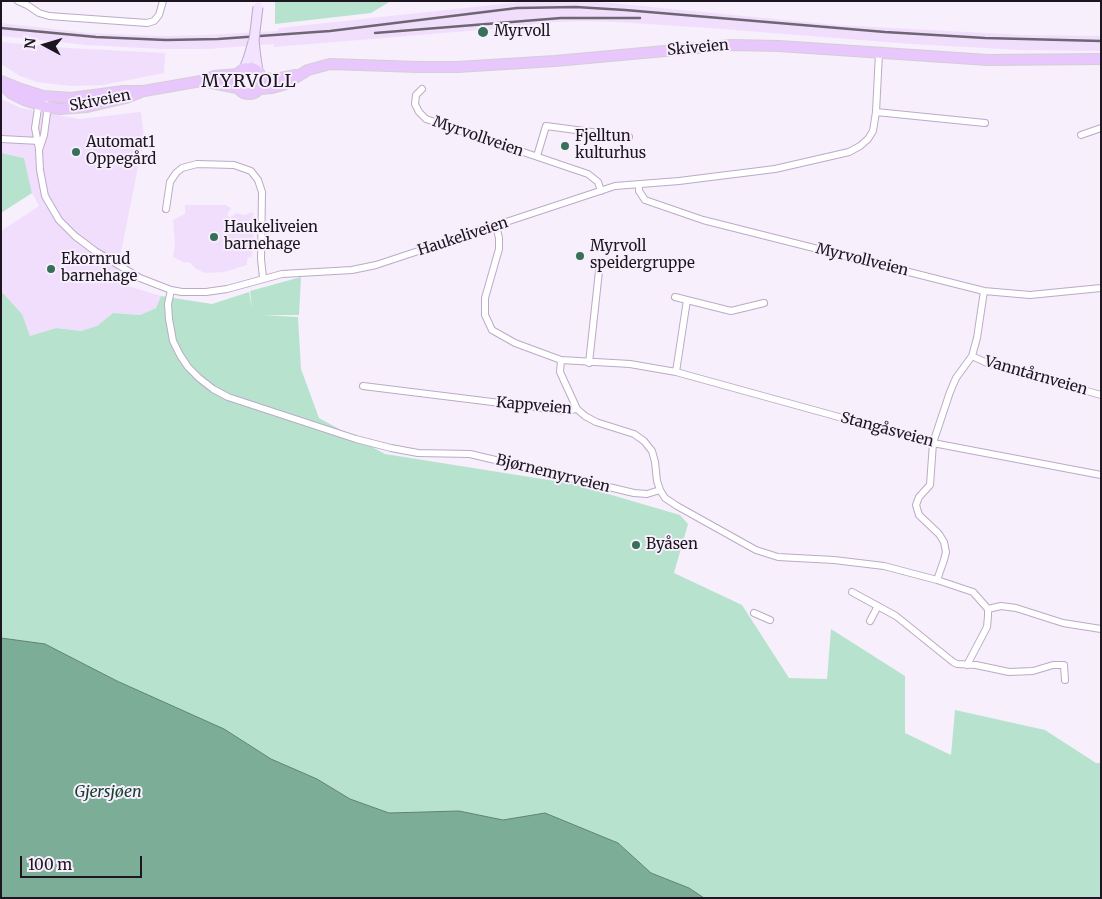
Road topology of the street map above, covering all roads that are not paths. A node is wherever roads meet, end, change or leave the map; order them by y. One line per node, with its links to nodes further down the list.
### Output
1 (18, 1): 2 (street)
2 (163, 1)
3 (258, 4): 4 (main road, bridge)
4 (254, 40): 7 (main road, bridge); 8 (main road, bridge)
5 (879, 53): 6 (main road, Skiveien); 9 (main road, Skiveien); 16 (street, Haukeliveien)
6 (1101, 59)
7 (241, 71): 8 (main road); 10 (main road, Skiveien); 12 (main road)
8 (260, 74): 9 (main road, Skiveien); 13 (main road)
9 (298, 75): 13 (main road, Skiveien)
10 (201, 81): 12 (main road, Skiveien); 15 (main road, Skiveien)
11 (1, 82): 15 (main road, Skiveien)
12 (237, 88): 13 (main road)
13 (260, 89)
14 (422, 89): 23 (street, Myrvollveien)
15 (42, 102): 22 (street, Haukeliveien); 22 (street, Haukeliveien)
16 (876, 112): 17 (street); 24 (street, Haukeliveien)
17 (985, 123)
18 (1101, 128): 19 (street)
19 (1081, 135)
20 (629, 137): 23 (street, Myrvollveien)
21 (1, 139): 22 (street)
22 (39, 141): 31 (street, Haukeliveien)
23 (537, 156): 25 (street, Myrvollveien)
24 (638, 185): 25 (street, Haukeliveien); 32 (street, Myrvollveien)
25 (601, 191): 27 (street, Haukeliveien)
26 (166, 209): 29 (street)
27 (496, 226): 29 (street, Haukeliveien); 37 (street, Stangåsveien)
28 (599, 271): 38 (street)
29 (263, 278): 31 (street, Haukeliveien)
30 (1101, 288): 32 (street, Myrvollveien)
31 (171, 290): 45 (street, Bjørnemyrveien)
32 (984, 291): 36 (street)
33 (675, 297): 34 (street)
34 (687, 300): 35 (street); 39 (street)
35 (764, 303)
36 (972, 356): 41 (street, Vanntårnveien); 43 (street)
37 (561, 360): 38 (street, Stangåsveien); 42 (street)
38 (589, 363): 39 (street, Stangåsveien)
39 (676, 372): 43 (street, Stangåsveien)
40 (363, 386): 42 (street, Kappveien)
41 (1101, 395)
42 (577, 409): 45 (street, Kappveien)
43 (933, 443): 44 (street, Stangåsveien); 46 (street)
44 (1101, 476)
45 (660, 490): 46 (street)
46 (937, 580): 49 (street)
47 (852, 592): 48 (street)
48 (878, 606): 52 (street); 54 (street)
49 (988, 609): 53 (street); 54 (street)
50 (754, 613): 51 (street)
51 (770, 620)
52 (870, 621)
53 (1101, 629)
54 (967, 665): 55 (street)
55 (1065, 680)

